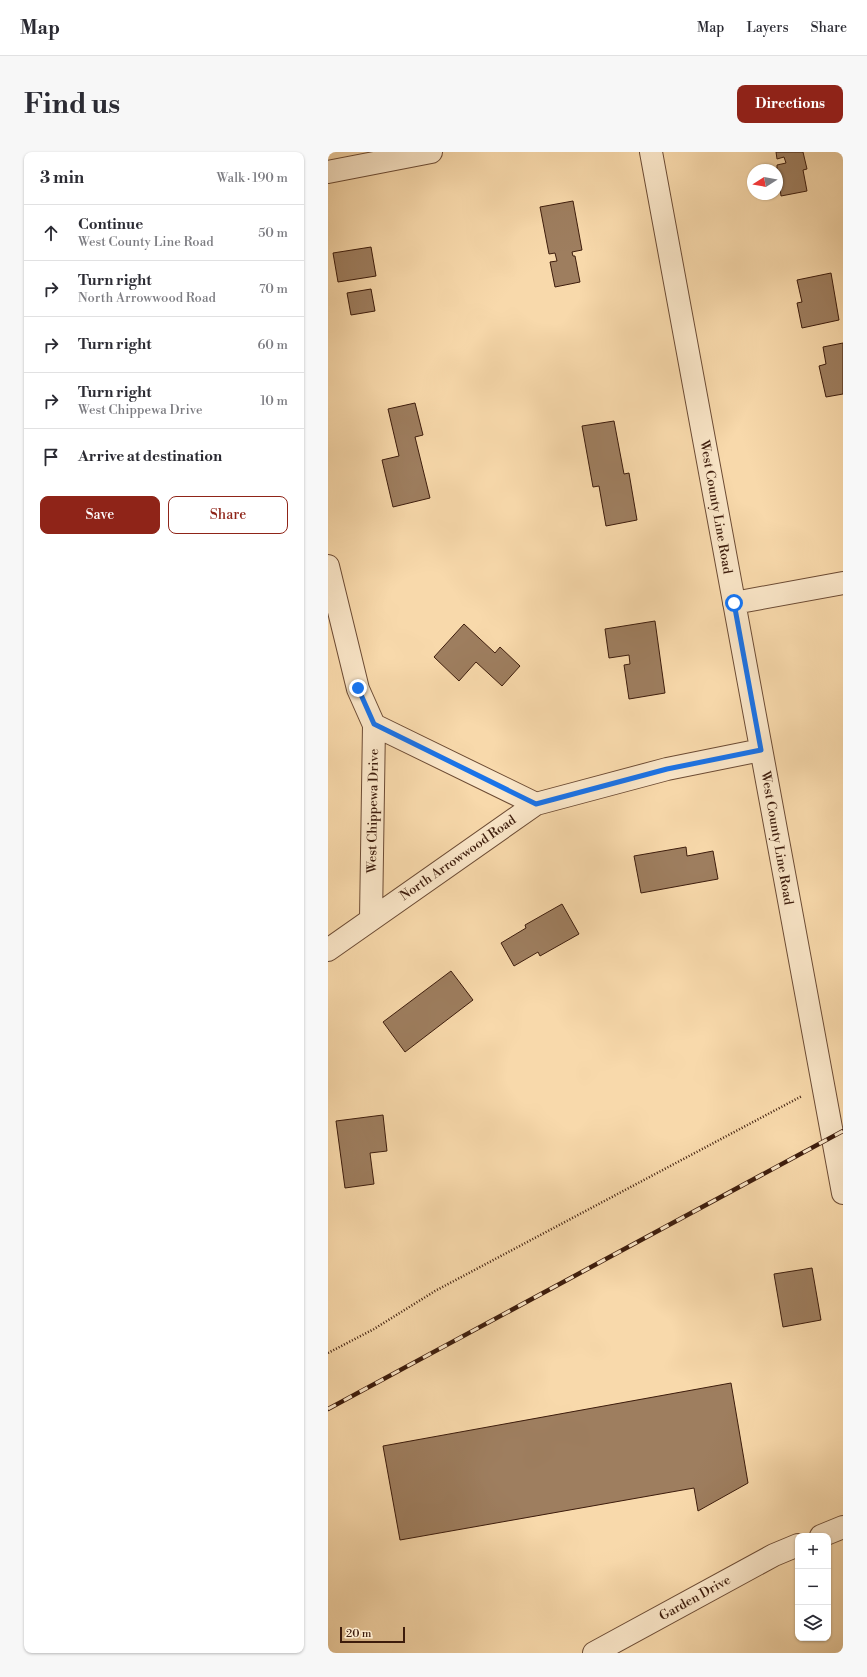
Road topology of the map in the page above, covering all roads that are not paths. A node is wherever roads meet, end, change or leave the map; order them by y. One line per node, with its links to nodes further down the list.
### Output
1 (431, 152): 3 (street)
2 (651, 152): 6 (street, West County Line Road)
3 (328, 172)
4 (328, 566): 7 (street, West Chippewa Drive)
5 (843, 583): 6 (street)
6 (734, 603): 8 (street, West County Line Road)
7 (374, 724): 9 (street); 10 (street, West Chippewa Drive)
8 (761, 750): 9 (street, North Arrowwood Road); 12 (street, West County Line Road)
9 (536, 804): 10 (street, North Arrowwood Road)
10 (371, 919): 11 (street, North Arrowwood Road)
11 (328, 950)
12 (843, 1193)
13 (843, 1527): 14 (street)
14 (828, 1533)
15 (795, 1546): 16 (street, Garden Drive)
16 (594, 1653)

